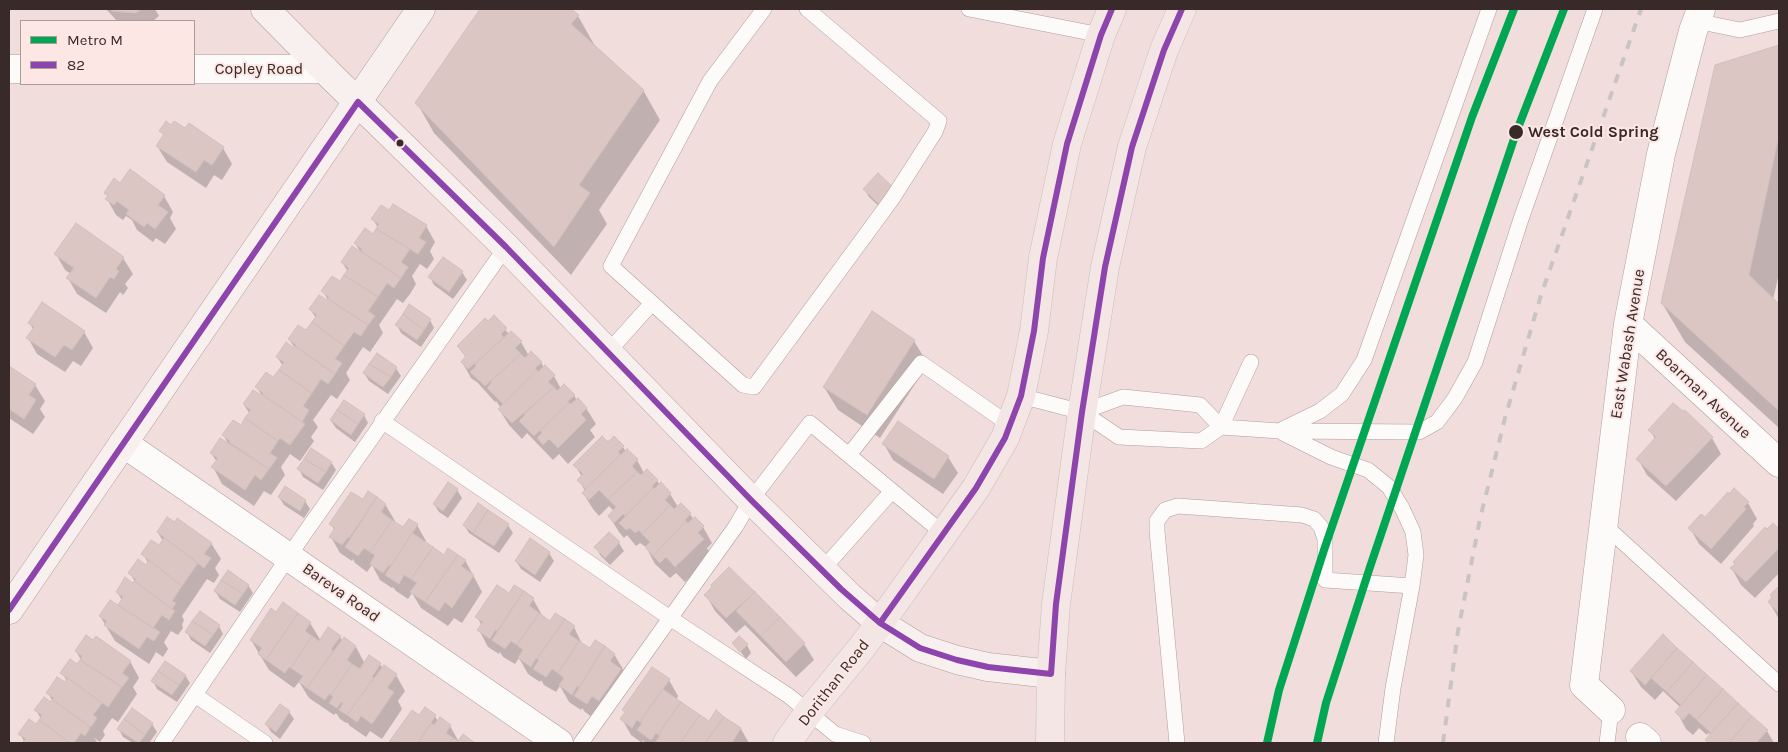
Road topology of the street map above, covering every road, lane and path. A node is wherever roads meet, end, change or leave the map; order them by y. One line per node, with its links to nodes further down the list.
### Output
1 (266, 9): 14 (street)
2 (421, 9): 15 (street)
3 (764, 9): 17 (lane)
4 (807, 9): 17 (lane)
5 (969, 9): 12 (lane)
6 (1112, 9): 12 (main road, Dorithan Road)
7 (1182, 9): 22 (main road)
8 (1489, 9): 26 (lane)
9 (1595, 9): 26 (lane)
10 (1699, 15): 11 (lane); 18 (street, East Wabash Avenue)
11 (1779, 21)
12 (1101, 35): 21 (main road, Dorithan Road)
13 (195, 69): 14 (street, Copley Road)
14 (324, 69): 15 (street)
15 (358, 102): 16 (street); 27 (street)
16 (506, 247): 19 (street); 23 (lane)
17 (652, 302): 19 (lane)
18 (1628, 324): 29 (street, Boarman Avenue); 32 (street, East Wabash Avenue)
19 (608, 352): 31 (street)
20 (1251, 362): 25 (lane)
21 (1021, 396): 22 (lane); 24 (main road, Dorithan Road)
22 (1082, 412): 25 (lane); 25 (lane); 40 (main road)
23 (382, 421): 34 (lane); 38 (lane)
24 (1010, 425): 28 (lane); 33 (main road, Dorithan Road)
25 (1221, 427): 26 (lane)
26 (1280, 431): 36 (lane)
27 (123, 443): 34 (street, Bareva Road); 37 (street)
28 (849, 455): 30 (lane); 31 (lane)
29 (1779, 463)
30 (892, 490): 33 (lane); 35 (lane)
31 (751, 500): 35 (street); 38 (lane)
32 (1603, 524): 41 (lane); 43 (street, East Wabash Avenue)
33 (944, 534): 39 (main road, Dorithan Road)
34 (288, 557): 42 (lane); 47 (street, Bareva Road)
35 (822, 570): 39 (street)
36 (1412, 586): 52 (lane); 53 (lane)
37 (9, 610)
38 (670, 618): 44 (lane); 48 (lane)
39 (880, 623): 40 (street); 44 (main road, Dorithan Road)
40 (1051, 674): 51 (main road)
41 (1779, 684)
42 (195, 695): 45 (lane); 46 (lane)
43 (1611, 710): 54 (lane)
44 (808, 713): 49 (main road, Dorithan Road); 50 (lane)
45 (162, 743)
46 (265, 743)
47 (559, 743)
48 (581, 743)
49 (787, 743)
50 (864, 743)
51 (1050, 743)
52 (1177, 743)
53 (1386, 743)
54 (1607, 743)

